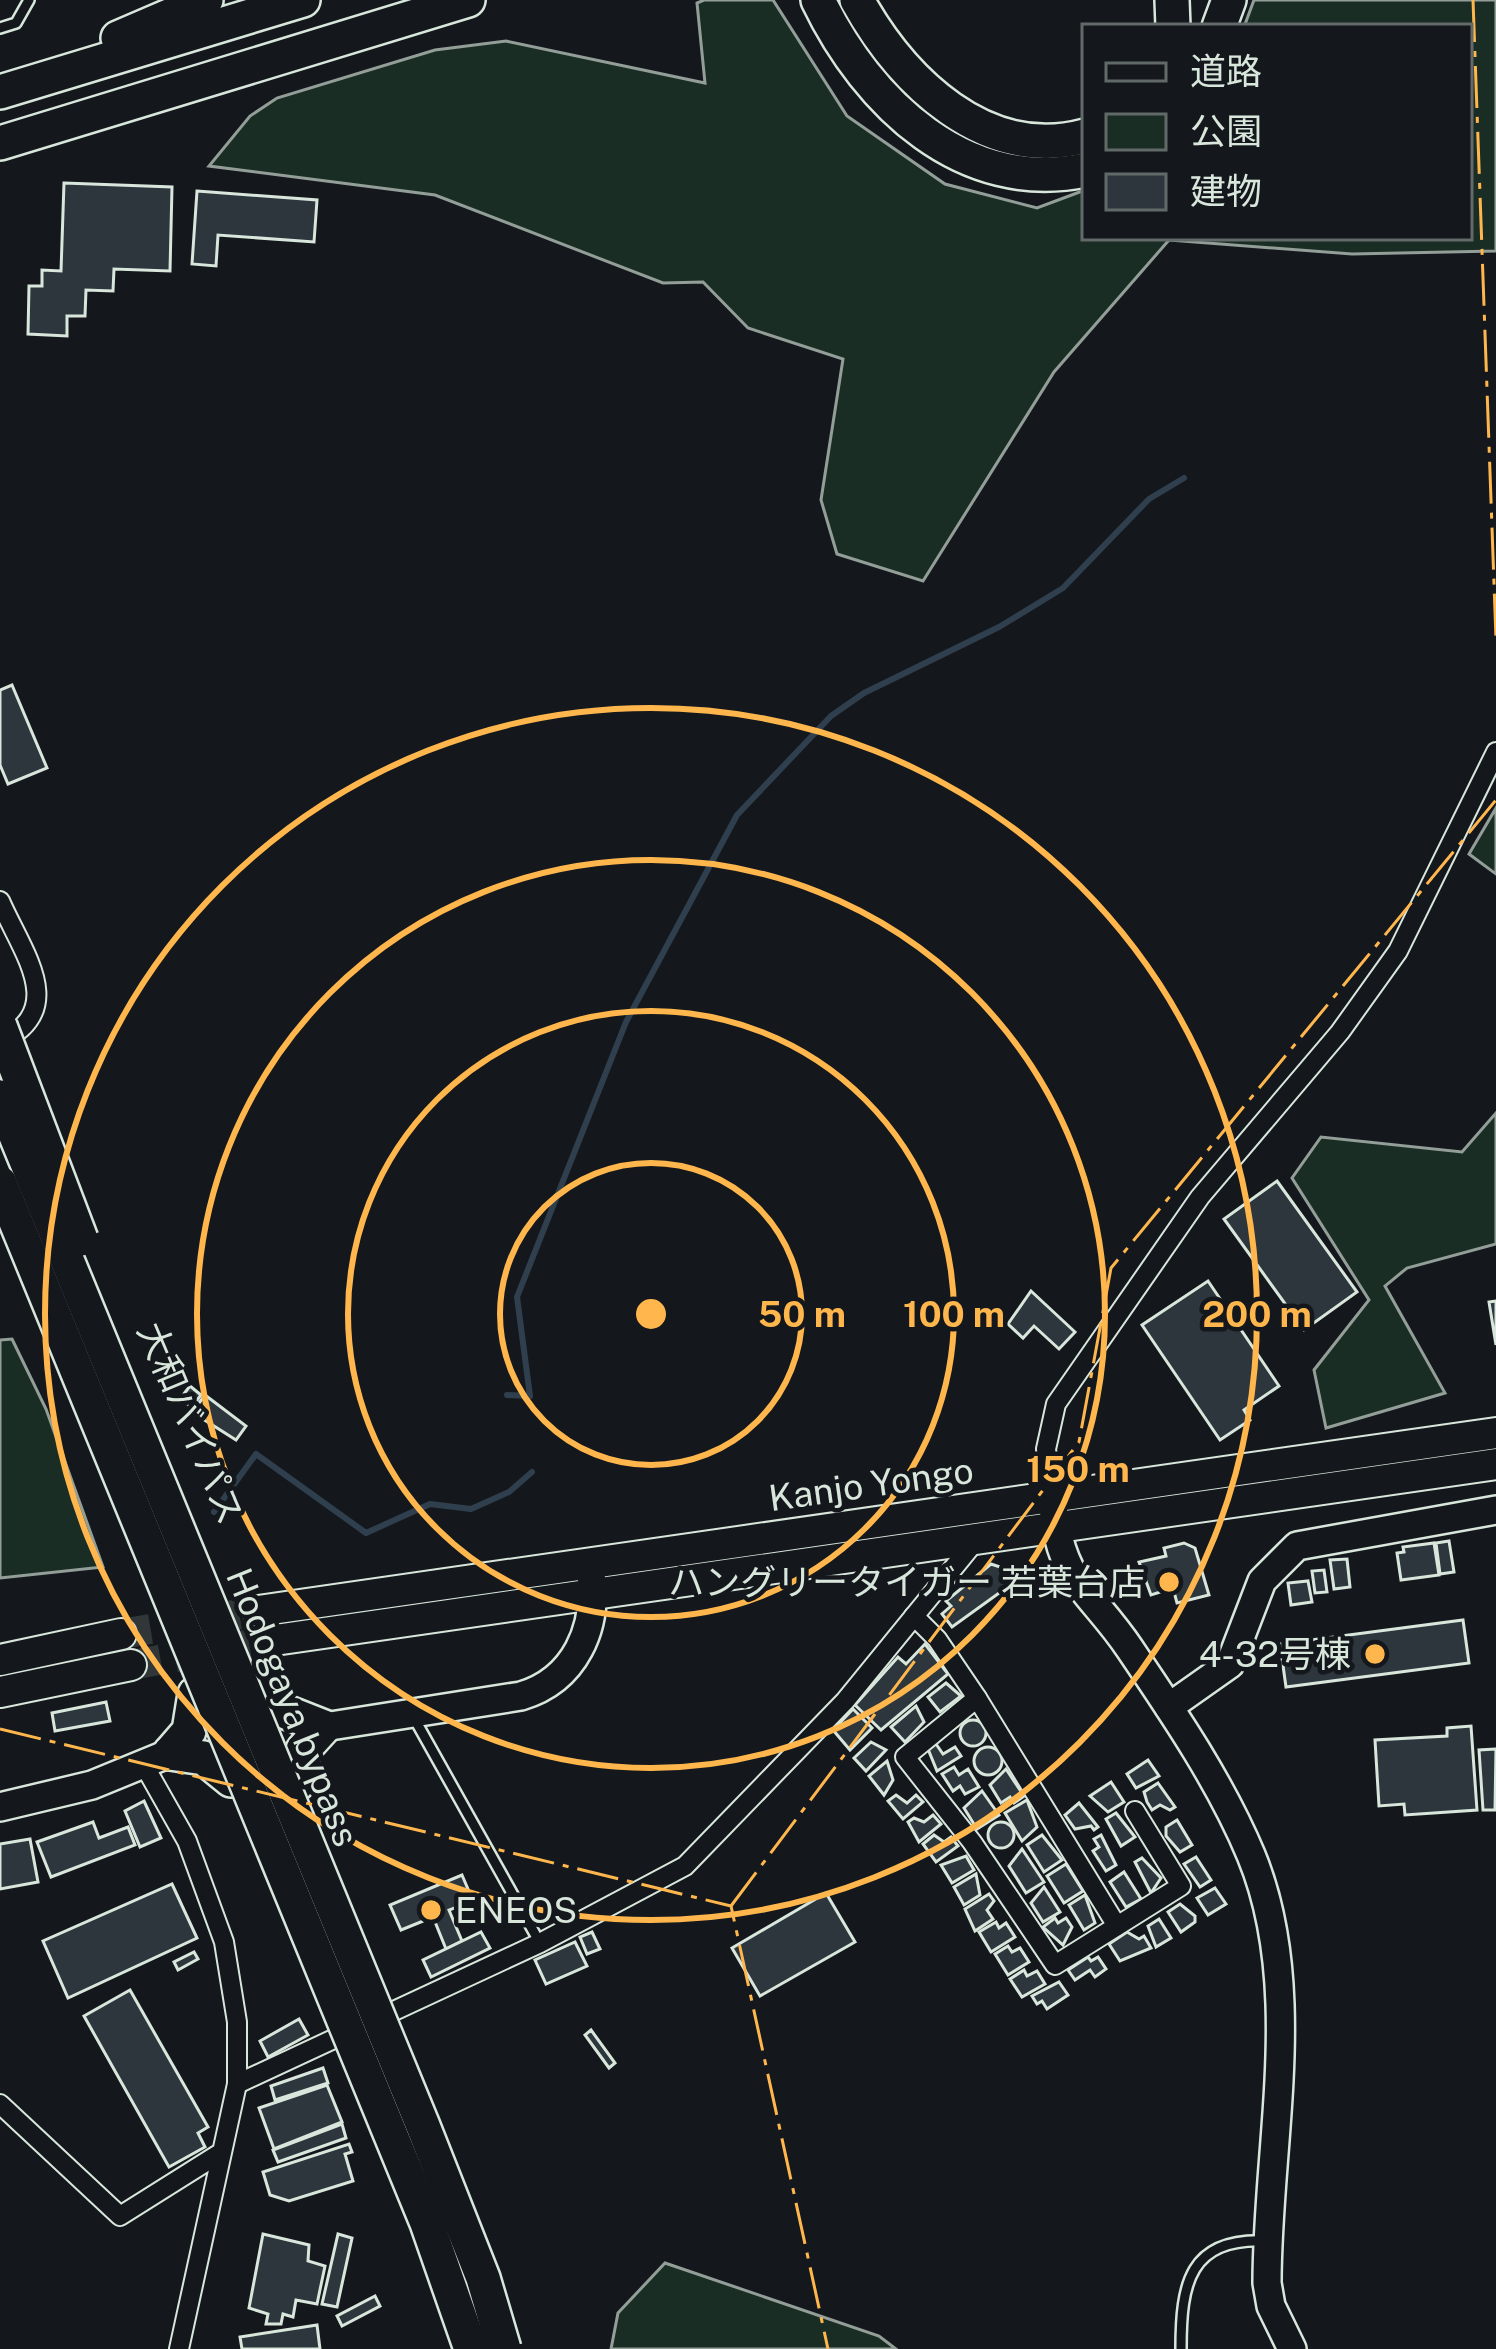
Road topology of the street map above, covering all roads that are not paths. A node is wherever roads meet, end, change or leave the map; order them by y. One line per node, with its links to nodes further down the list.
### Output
1 (29, 0): 8 (lane)
2 (206, 0): 9 (highway)
3 (304, 0): 9 (highway)
4 (468, 0): 12 (highway)
5 (818, 0): 13 (highway)
6 (857, 0): 10 (highway)
7 (875, 0): 10 (highway)
8 (0, 28)
9 (0, 89)
10 (965, 120): 11 (highway)
11 (1082, 136)
12 (0, 142)
13 (1082, 171)
14 (1496, 752): 25 (street)
15 (0, 901): 17 (street)
16 (0, 1026): 42 (highway, bridge)
17 (0, 1042)
18 (0, 1065): 34 (highway, 大和バイパス)
19 (0, 1097): 42 (highway, Hodogaya bypass, bridge)
20 (0, 1183): 56 (highway, Hodogaya bypass, bridge)
21 (0, 1226): 36 (highway)
22 (1496, 1433): 25 (main road, Kanjo Yongo)
23 (1496, 1464): 25 (main road, Kanjo Yongo)
24 (1496, 1510): 38 (street)
25 (1054, 1513): 26 (main road, Kanjo Yongo); 27 (main road, Kanjo Yongo); 38 (street)
26 (977, 1540): 27 (main road, Kanjo Yongo); 29 (street)
27 (592, 1579): 28 (main road, Kanjo Yongo); 31 (main road, Kanjo Yongo); 39 (street)
28 (258, 1611)
29 (914, 1616): 37 (street); 47 (street)
30 (121, 1634): 32 (main road)
31 (268, 1641)
32 (0, 1660)
33 (131, 1665): 35 (main road)
34 (256, 1681): 40 (highway); 42 (highway, 大和バイパス)
35 (0, 1692)
36 (195, 1694): 41 (highway); 43 (highway)
37 (977, 1698): 46 (street); 46 (street)
38 (1169, 1707): 53 (street)
39 (412, 1713): 40 (street); 47 (lane)
40 (324, 1727): 42 (highway)
41 (157, 1759): 43 (highway); 44 (street); 50 (street)
42 (288, 1779): 48 (highway, 大和バイパス); 57 (highway, Hodogaya bypass, bridge)
43 (231, 1780): 49 (highway)
44 (0, 1807)
45 (1135, 1811): 46 (street)
46 (1117, 1926)
47 (540, 1942): 48 (street)
48 (393, 2014): 49 (street); 58 (highway, 大和バイパス)
49 (339, 2039): 50 (street); 55 (highway)
50 (237, 2084): 52 (street)
51 (0, 2104): 52 (street)
52 (218, 2155): 54 (street)
53 (1267, 2241): 59 (lane); 60 (street)
54 (179, 2349)
55 (458, 2349)
56 (471, 2349)
57 (504, 2349)
58 (517, 2349)
59 (1181, 2349)
60 (1292, 2349)

